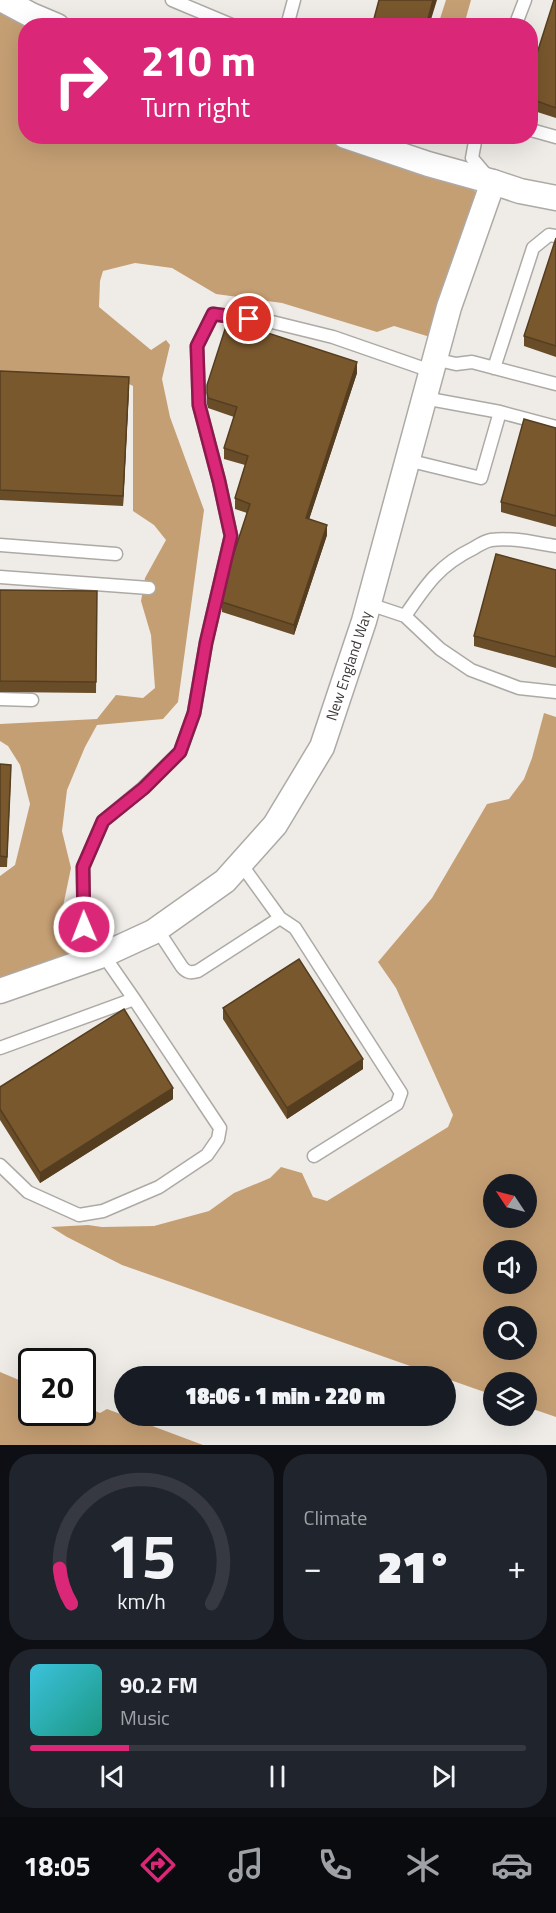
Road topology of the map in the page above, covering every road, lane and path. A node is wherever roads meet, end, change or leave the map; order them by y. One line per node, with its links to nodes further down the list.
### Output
1 (3, 0): 5 (street)
2 (172, 0): 6 (lane)
3 (294, 0): 7 (lane)
4 (525, 0): 8 (lane)
5 (38, 18)
6 (215, 18)
7 (289, 18)
8 (518, 18)
9 (538, 132): 10 (lane)
10 (556, 137)
11 (368, 144): 13 (street)
12 (475, 144): 13 (lane)
13 (493, 182): 14 (street); 16 (street, New England Way)
14 (556, 198)
15 (556, 236): 17 (lane)
16 (433, 365): 17 (lane); 19 (street, New England Way); 36 (lane)
17 (494, 368): 18 (lane)
18 (556, 384)
19 (424, 398): 20 (lane); 22 (street, New England Way)
20 (500, 412): 21 (lane); 22 (lane)
21 (556, 427)
22 (407, 460): 28 (street, New England Way)
23 (0, 545): 25 (lane)
24 (556, 546): 29 (lane)
25 (116, 554)
26 (0, 578): 27 (lane)
27 (149, 588)
28 (369, 604): 29 (lane); 33 (street, New England Way)
29 (405, 616): 30 (lane)
30 (556, 692)
31 (0, 699): 32 (lane)
32 (32, 700)
33 (241, 864): 34 (lane); 35 (street, New England Way)
34 (280, 918): 35 (lane); 40 (lane)
35 (157, 929): 36 (street, New England Way)
36 (103, 955): 37 (street, New England Way); 38 (lane)
37 (0, 991)
38 (134, 999): 39 (lane); 41 (lane)
39 (0, 1048)
40 (314, 1156)
41 (0, 1165)

